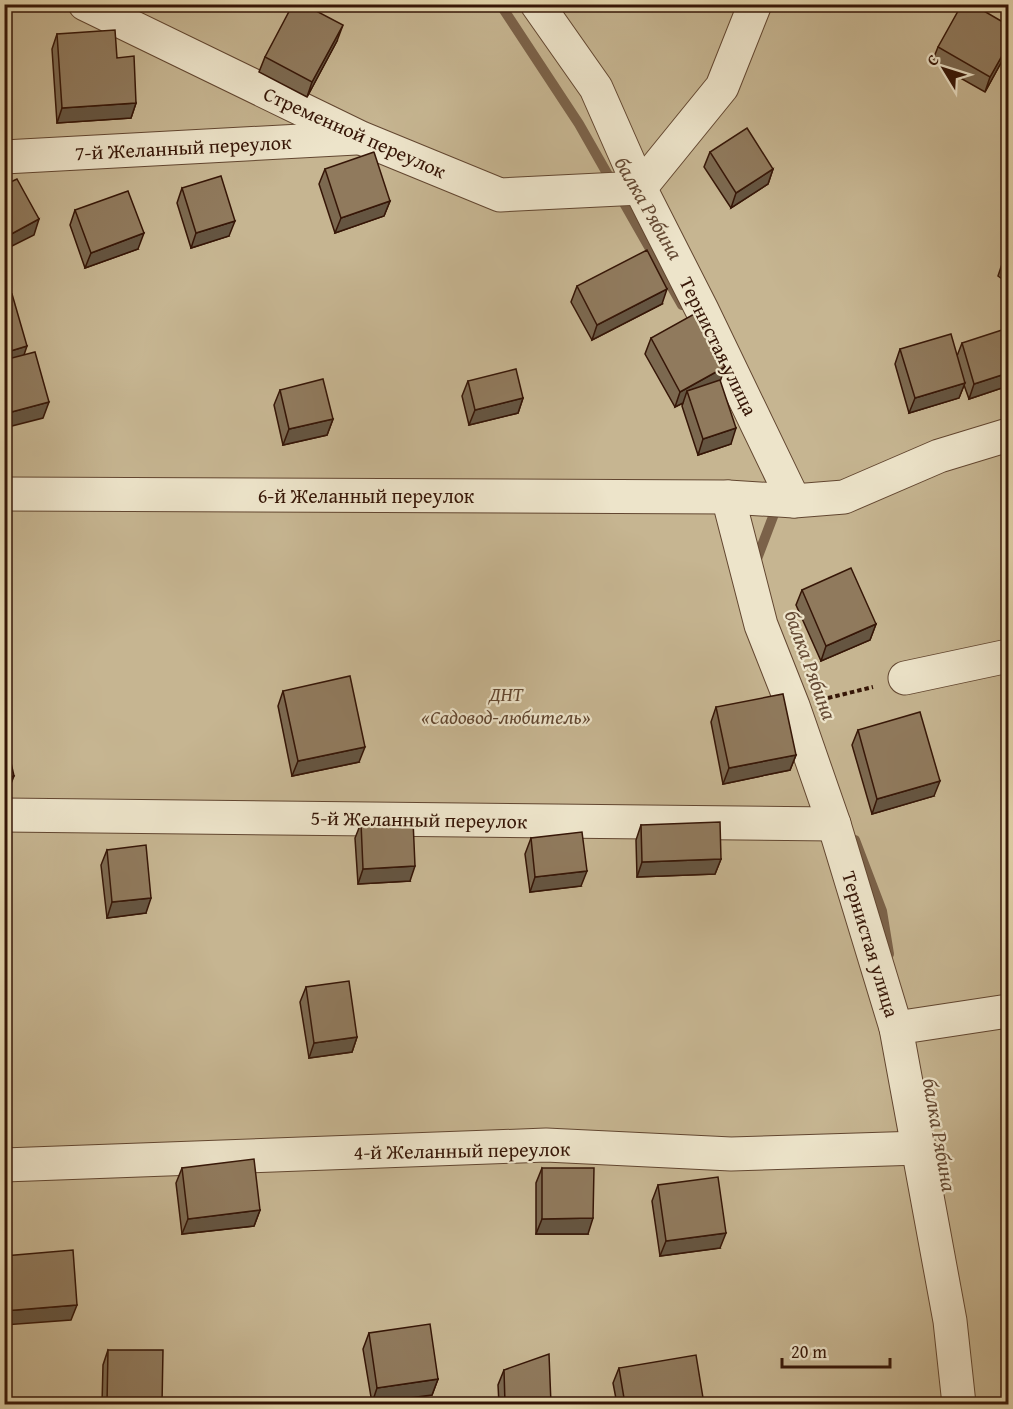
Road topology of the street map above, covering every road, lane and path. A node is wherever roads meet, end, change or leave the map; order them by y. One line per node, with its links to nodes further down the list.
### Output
1 (85, 4): 4 (street, Стременной переулок)
2 (537, 4): 6 (street, Тернистая улица)
3 (755, 4): 6 (street)
4 (361, 138): 5 (street, 7-й Желанный переулок); 6 (street, Стременной переулок)
5 (4, 157)
6 (640, 188): 10 (street, Тернистая улица)
7 (1008, 435): 10 (street, 6-й Желанный переулок)
8 (4, 494): 9 (street, 6-й Желанный переулок)
9 (728, 496): 10 (street, 6-й Желанный переулок); 13 (street, Тернистая улица)
10 (794, 501)
11 (1008, 656): 12 (street)
12 (905, 678): 13 (path)
13 (793, 705): 15 (street, Тернистая улица)
14 (4, 815): 15 (street, 5-й Желанный переулок)
15 (834, 824): 17 (street, Тернистая улица)
16 (1008, 1011): 17 (street)
17 (896, 1028): 18 (street, Тернистая улица)
18 (920, 1148): 19 (street, 4-й Желанный переулок); 20 (street, Тернистая улица)
19 (4, 1165)
20 (959, 1404)

